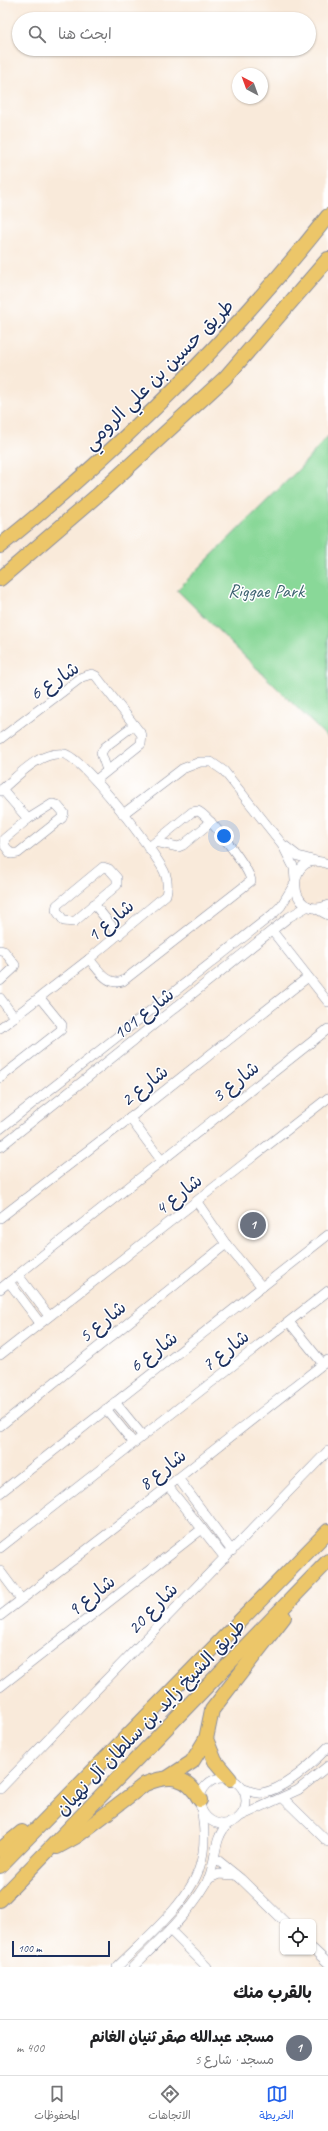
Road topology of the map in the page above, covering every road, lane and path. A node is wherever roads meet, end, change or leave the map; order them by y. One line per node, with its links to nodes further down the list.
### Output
1 (328, 216): 3 (highway, طريق حسين بن علي الرومي)
2 (328, 259): 4 (highway)
3 (0, 546)
4 (0, 579)
5 (134, 725): 6 (street, شارع 6); 7 (street); 7 (street, شارع 6)
6 (0, 739)
7 (107, 770): 8 (street, شارع 6)
8 (96, 780): 9 (street, شارع 1); 10 (street, شارع 1)
9 (1, 790): 11 (street)
10 (123, 814): 14 (street); 15 (street, شارع 1)
11 (28, 819): 11 (street)
12 (211, 822): 13 (street); 13 (street); 26 (street)
13 (156, 842): 15 (street)
14 (282, 844): 16 (street); 18 (street)
15 (148, 848): 24 (street, شارع 1)
16 (318, 862): 17 (street); 18 (street, شارع 101)
17 (328, 864)
18 (295, 882): 21 (street); 35 (street, شارع 101)
19 (94, 904): 19 (street); 24 (street)
20 (328, 906): 21 (street)
21 (311, 907): 22 (street); 23 (street, شارع 101)
22 (328, 915)
23 (273, 932): 27 (street); 36 (street, شارع 101)
24 (119, 935): 26 (street, شارع 1)
25 (0, 950): 28 (street)
26 (89, 959): 30 (street, شارع 1)
27 (308, 977): 31 (street); 41 (street, شارع 2)
28 (0, 981)
29 (0, 998): 32 (street)
30 (40, 998): 32 (street, شارع 1); 39 (street)
31 (328, 1002)
32 (14, 1017): 33 (street, شارع 1)
33 (0, 1028)
34 (328, 1029): 44 (street, شارع 3)
35 (114, 1039): 36 (street); 37 (street, شارع 101)
36 (121, 1052): 38 (street, شارع 101)
37 (88, 1060): 38 (street); 42 (street, شارع 101)
38 (95, 1072): 43 (street, شارع 101)
39 (0, 1078)
40 (328, 1098): 45 (street, شارع 4)
41 (130, 1118): 44 (street); 46 (street, شارع 2)
42 (0, 1129)
43 (0, 1147)
44 (161, 1160): 49 (street, شارع 3)
45 (197, 1202): 48 (street); 54 (street, شارع 4)
46 (0, 1218)
47 (328, 1235): 51 (street, شارع 6)
48 (226, 1244): 51 (street); 61 (street, شارع 5)
49 (18, 1275): 50 (street, شارع 3); 54 (street)
50 (9, 1282): 52 (street, شارع 3); 56 (street)
51 (262, 1287): 59 (street, شارع 6)
52 (0, 1289)
53 (328, 1291): 55 (street, شارع 7)
54 (49, 1316): 56 (street, شارع 4)
55 (289, 1322): 58 (street, شارع 8); 62 (street, شارع 7)
56 (40, 1323): 57 (street, شارع 4)
57 (0, 1355)
58 (325, 1362): 65 (street, شارع 8)
59 (115, 1402): 60 (street, شارع 6); 62 (street)
60 (106, 1409): 63 (street); 67 (street, شارع 6)
61 (0, 1426)
62 (142, 1435): 63 (street, شارع 7)
63 (134, 1442): 70 (street, شارع 7)
64 (328, 1451): 71 (street, شارع 20)
65 (178, 1478): 66 (street, شارع 8); 71 (street)
66 (168, 1486): 68 (street); 75 (street, شارع 8)
67 (0, 1493)
68 (202, 1529): 72 (street); 77 (street, شارع 9)
69 (328, 1531): 83 (highway, طريق الشيخ زايد بن سلطان آل نهيان)
70 (0, 1548)
71 (232, 1551): 72 (street, شارع 20)
72 (225, 1558): 84 (street, شارع 20)
73 (325, 1564): 78 (highway); 94 (highway, طريق الشيخ زايد بن سلطان آل نهيان)
74 (0, 1571): 75 (street)
75 (21, 1599): 76 (street, شارع 8)
76 (0, 1616)
77 (0, 1687)
78 (206, 1739): 81 (highway); 82 (highway)
79 (328, 1747): 85 (street)
80 (328, 1766): 86 (street)
81 (169, 1777): 88 (highway); 94 (highway)
82 (230, 1778): 85 (street); 88 (street)
83 (76, 1787): 93 (highway); 96 (highway, طريق الشيخ زايد بن سلطان آل نهيان)
84 (0, 1789)
85 (244, 1790): 90 (street)
86 (298, 1790): 87 (street); 89 (street)
87 (283, 1798): 89 (street); 90 (street)
88 (201, 1804): 91 (street); 104 (street)
89 (298, 1813): 92 (street)
90 (241, 1816): 91 (street)
91 (229, 1823): 95 (street)
92 (328, 1842)
93 (0, 1850)
94 (44, 1854): 99 (highway, طريق الشيخ زايد بن سلطان آل نهيان)
95 (215, 1858): 97 (street); 98 (street)
96 (0, 1866)
97 (236, 1875): 98 (street); 100 (street)
98 (208, 1879): 101 (street)
99 (0, 1900)
100 (282, 1919)
101 (170, 1930): 105 (street); 106 (street)
102 (316, 1952): 103 (street)
103 (328, 1964)
104 (117, 1967)
105 (134, 1967)
106 (207, 1967)

